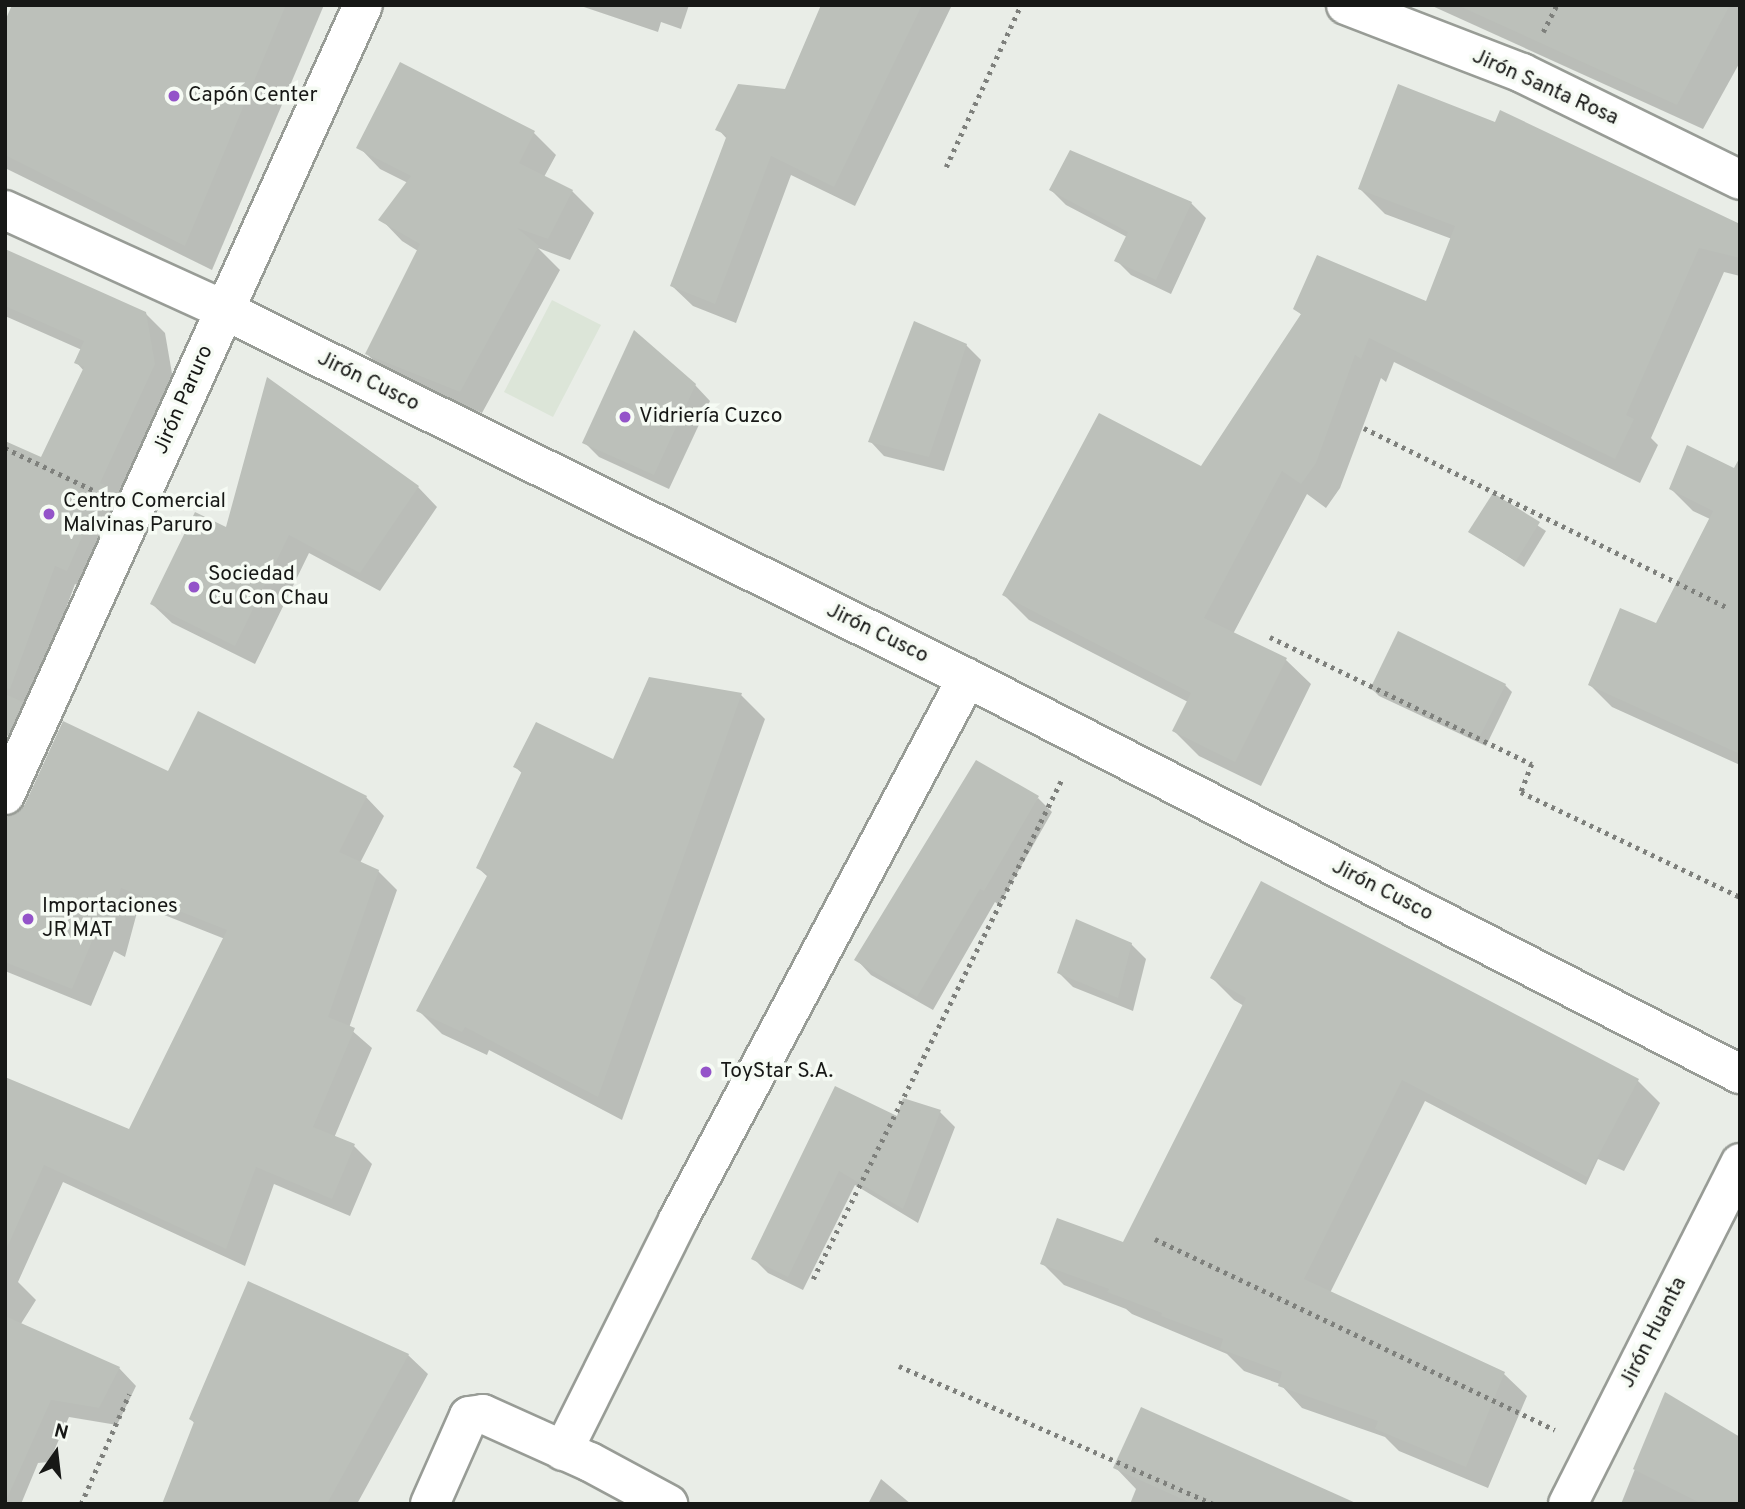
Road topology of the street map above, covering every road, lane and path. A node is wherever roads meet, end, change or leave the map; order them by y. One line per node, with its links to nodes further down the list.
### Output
1 (363, 5): 7 (street, Jirón Paruro)
2 (1021, 5): 4 (path)
3 (1346, 5): 5 (street, Jirón Santa Rosa)
4 (946, 166)
5 (1740, 180)
6 (5, 210): 7 (street, Jirón Cusco)
7 (224, 310): 10 (street, Jirón Paruro); 13 (street, Jirón Cusco)
8 (1364, 428): 11 (path)
9 (5, 448): 10 (path)
10 (134, 510): 15 (street, Jirón Paruro)
11 (1729, 608)
12 (1270, 637): 16 (path)
13 (967, 678): 14 (street, Jirón Cusco); 24 (street)
14 (1083, 737): 17 (street, Jirón Cusco); 20 (path)
15 (5, 796)
16 (1740, 897)
17 (1740, 1074)
18 (1740, 1163): 23 (street, Jirón Huanta)
19 (1155, 1239): 23 (path)
20 (813, 1279)
21 (899, 1366): 28 (path)
22 (129, 1394): 25 (path)
23 (1595, 1449): 29 (street, Jirón Huanta)
24 (563, 1451): 26 (street); 27 (street)
25 (81, 1504)
26 (430, 1504)
27 (668, 1504)
28 (1214, 1504)
29 (1568, 1504)

